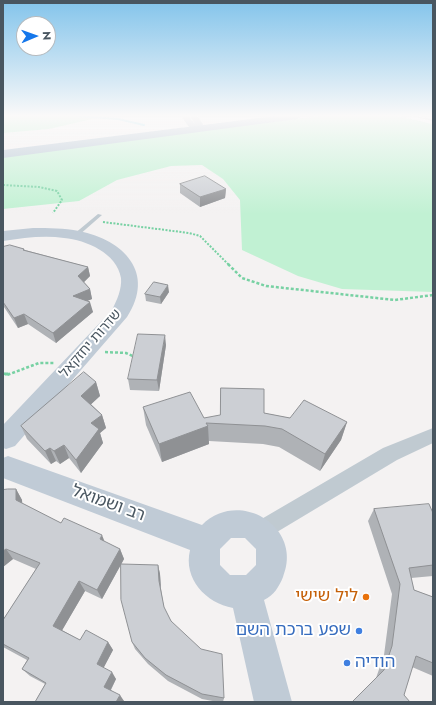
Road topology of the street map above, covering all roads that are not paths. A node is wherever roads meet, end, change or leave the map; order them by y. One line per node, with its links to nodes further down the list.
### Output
1 (31, 149): 2 (main road)
2 (3, 154)
3 (100, 215): 5 (lane)
4 (3, 236): 5 (street, שדרות יחזקאל)
5 (73, 238): 6 (street, שדרות יחזקאל); 7 (street); 7 (street, שדרות יחזקאל)
6 (3, 243)
7 (4, 432): 9 (street)
8 (433, 435): 10 (street)
9 (5, 470): 11 (street, רב ושמואל)
10 (260, 532): 11 (street); 12 (street)
11 (208, 542): 12 (street)
12 (246, 592): 13 (street)
13 (273, 702)

